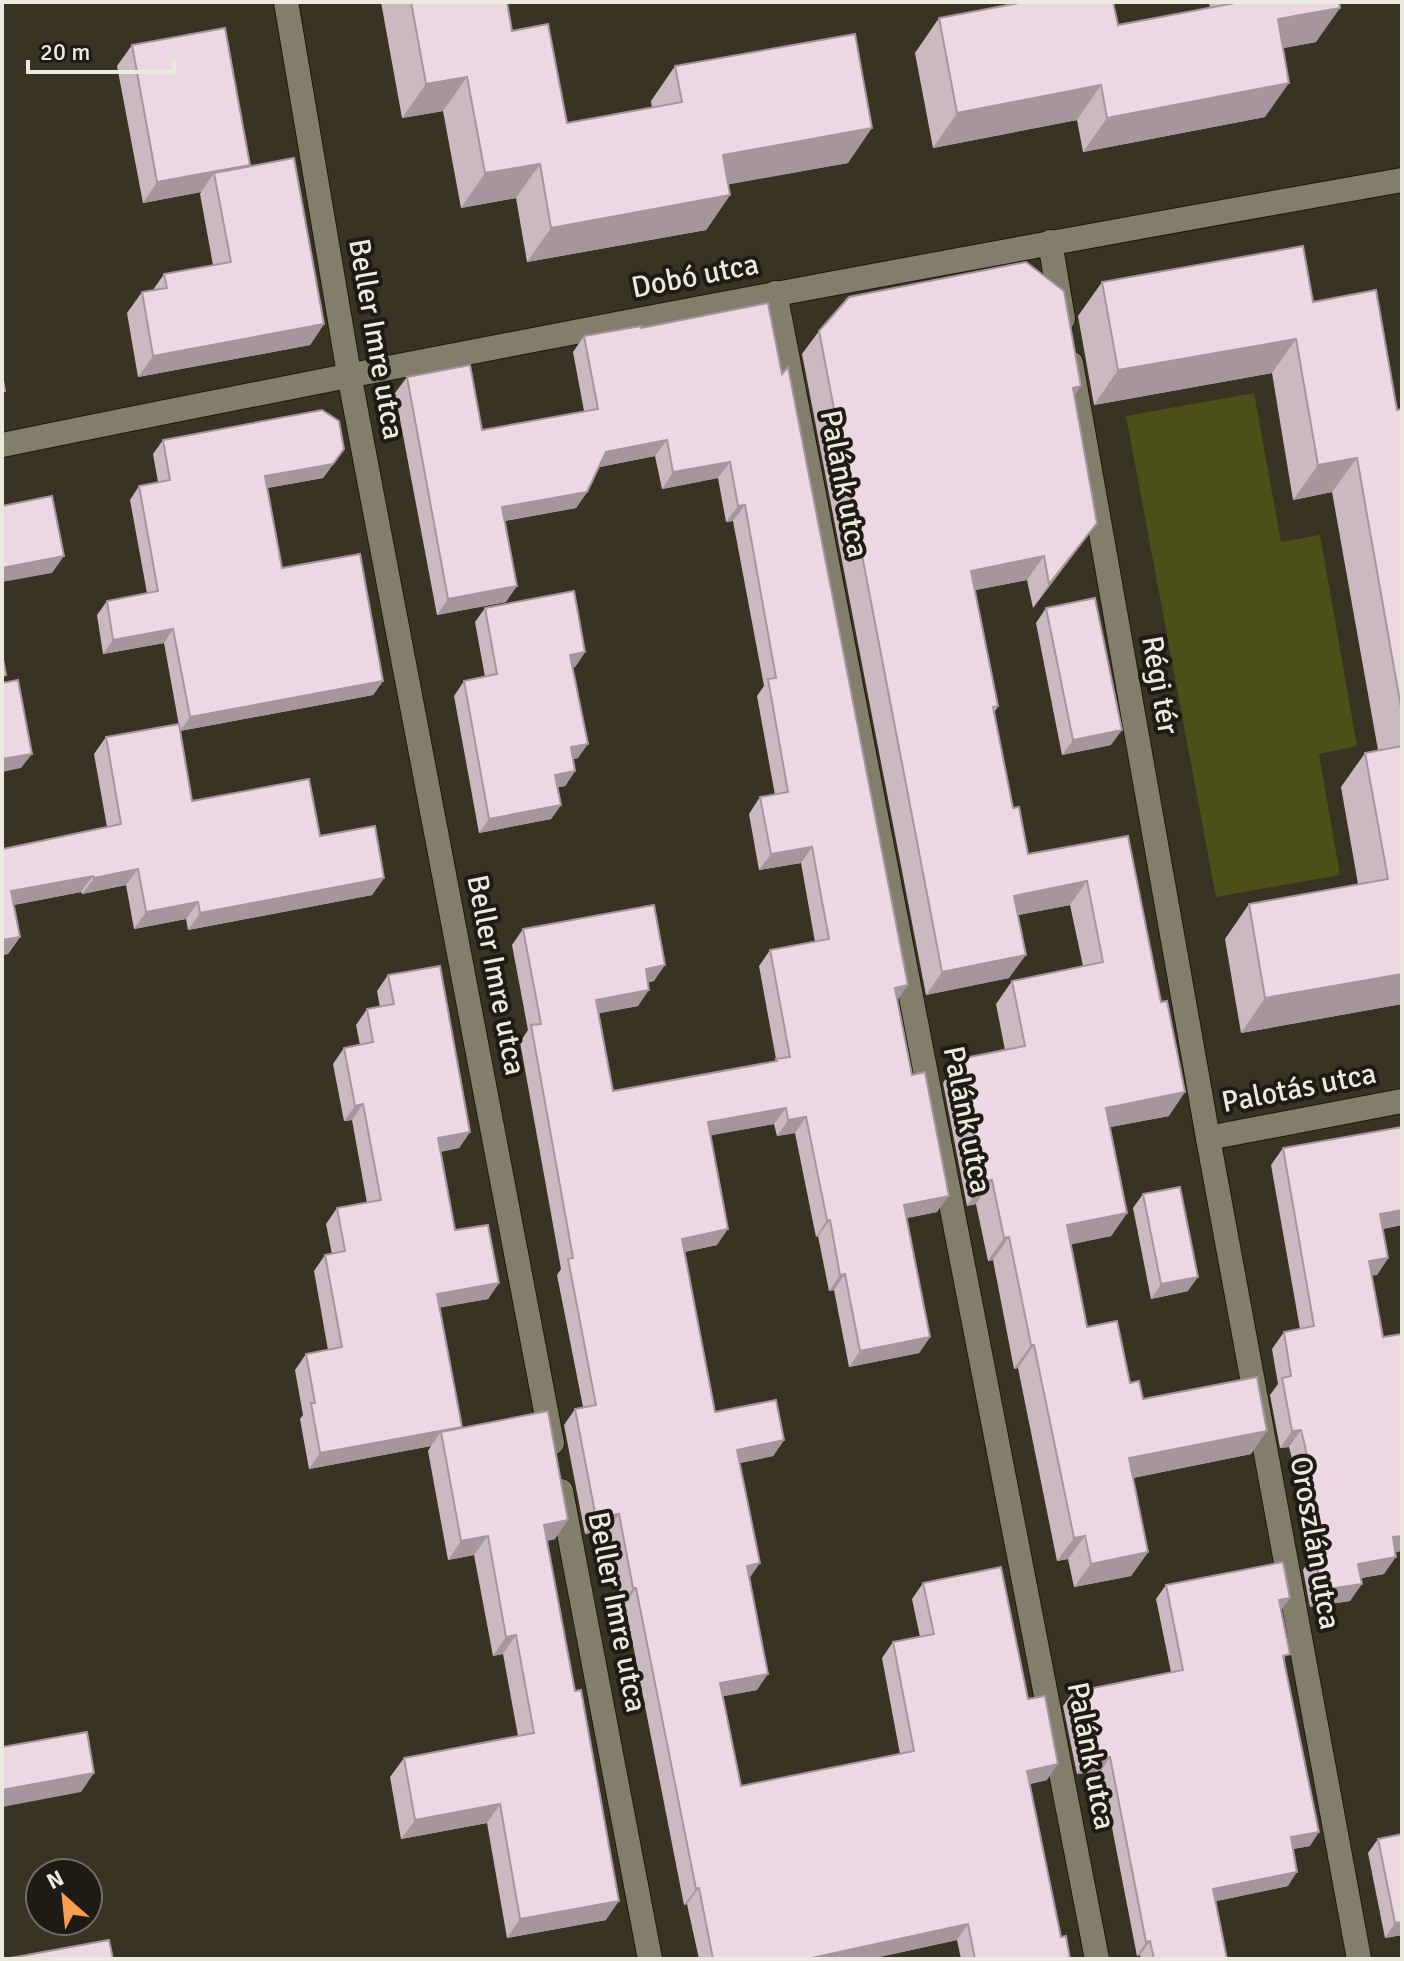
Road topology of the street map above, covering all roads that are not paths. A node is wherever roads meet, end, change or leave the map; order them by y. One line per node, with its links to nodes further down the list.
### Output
1 (286, 2): 5 (street, Beller Imre utca)
2 (1402, 180): 3 (street, Dobó utca)
3 (1050, 242): 4 (street, Dobó utca); 8 (street, Régi tér)
4 (775, 293): 5 (street, Dobó utca); 10 (street, Palánk utca)
5 (349, 374): 6 (street, Dobó utca); 9 (street, Beller Imre utca)
6 (2, 445)
7 (1402, 1101): 8 (street, Palotás utca)
8 (1208, 1138): 11 (street, Oroszlán utca)
9 (650, 1959)
10 (1097, 1959)
11 (1359, 1959)

